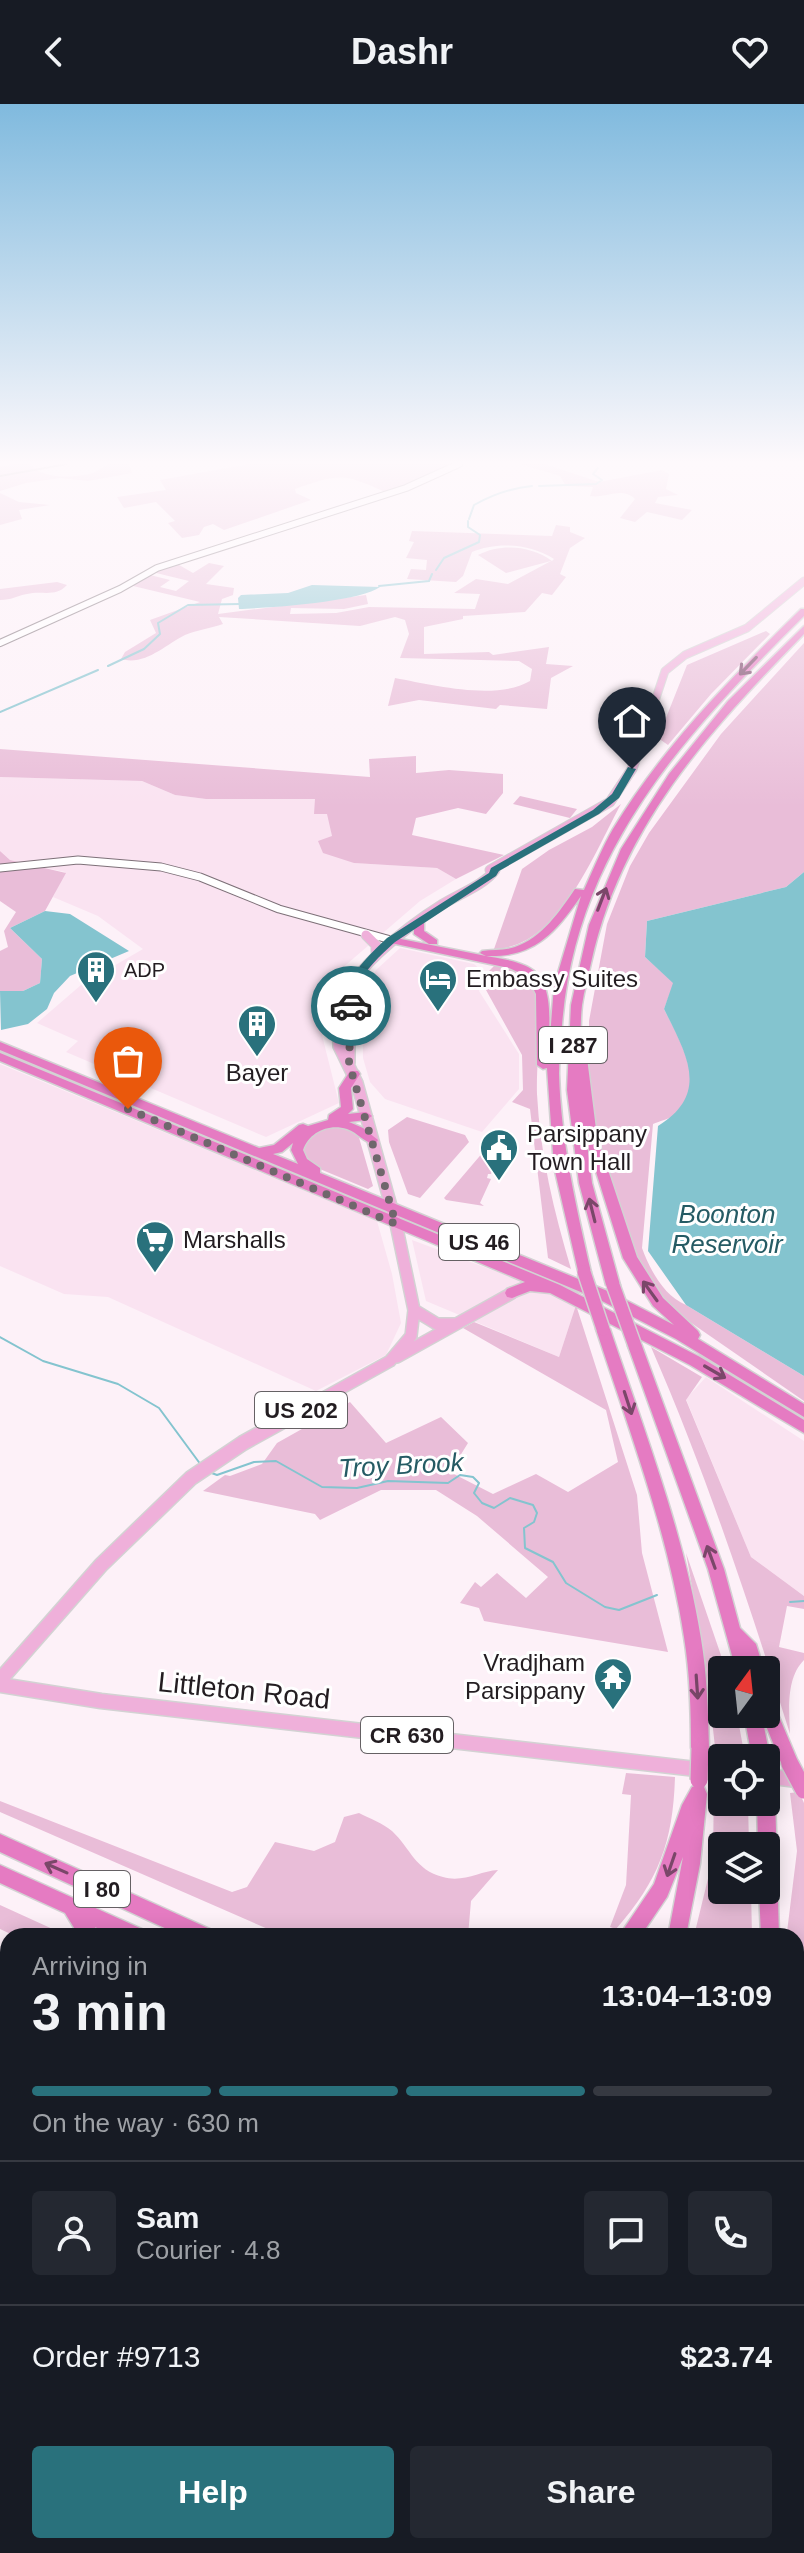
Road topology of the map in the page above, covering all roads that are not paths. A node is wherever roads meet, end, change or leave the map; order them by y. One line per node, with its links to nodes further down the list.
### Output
1 (139, 578): 5 (street)
2 (804, 581): 8 (main road, US 202)
3 (804, 610): 4 (highway, I 287)
4 (799, 625): 6 (highway, I 287, one-way to 6); 13 (highway, I 287, one-way to 4)
5 (0, 643)
6 (605, 850): 14 (highway); 27 (highway, I 287)
7 (0, 868): 9 (street)
8 (495, 870): 10 (main road, US 202); 12 (main road, US 202)
9 (321, 921): 11 (street); 12 (street)
10 (419, 923): 12 (main road, US 202); 14 (highway)
11 (366, 935): 12 (street); 15 (main road)
12 (395, 937): 14 (highway); 15 (main road, US 202); 27 (highway)
13 (589, 937): 33 (highway, one-way to 13); 36 (highway, I 287, one-way to 13, bridge)
14 (433, 942)
15 (376, 954): 18 (main road, US 202)
16 (0, 1046): 22 (highway, US 46)
17 (0, 1057): 25 (highway, US 46)
18 (352, 1069): 19 (main road, US 202); 20 (highway)
19 (366, 1116): 20 (highway); 21 (main road, US 202)
20 (318, 1122): 22 (highway)
21 (372, 1140): 23 (highway); 24 (main road, US 202)
22 (259, 1152): 23 (highway, US 46)
23 (336, 1184): 24 (highway, US 46)
24 (391, 1206): 25 (main road, US 202); 33 (highway, US 46)
25 (396, 1224): 26 (highway, US 46); 30 (main road, US 202)
26 (502, 1265): 28 (highway, US 46); 29 (highway)
27 (584, 1272): 43 (highway, I 287, one-way to 43, bridge)
28 (555, 1289): 29 (highway); 35 (highway, US 46, one-way to 35)
29 (512, 1293): 31 (main road)
30 (414, 1310): 31 (main road); 32 (main road, US 202)
31 (456, 1324): 32 (main road)
32 (390, 1361): 39 (main road, US 202)
33 (751, 1377): 34 (highway, US 46)
34 (804, 1411)
35 (804, 1427)
36 (735, 1631): 37 (highway, I 287); 38 (highway)
37 (741, 1656)
38 (752, 1656)
39 (0, 1682): 41 (main road, Littleton Road / CR 630)
40 (776, 1728): 42 (highway)
41 (708, 1770)
42 (799, 1778)
43 (699, 1787): 51 (highway, one-way to 51); 52 (highway, I 287)
44 (767, 1816): 53 (highway)
45 (0, 1843): 50 (highway, I 80, one-way to 45)
46 (0, 1874): 47 (highway, I 80)
47 (71, 1906): 48 (highway); 49 (highway, I 80)
48 (85, 1928)
49 (118, 1928)
50 (186, 1928)
51 (635, 1928)
52 (679, 1928)
53 (770, 1928)

